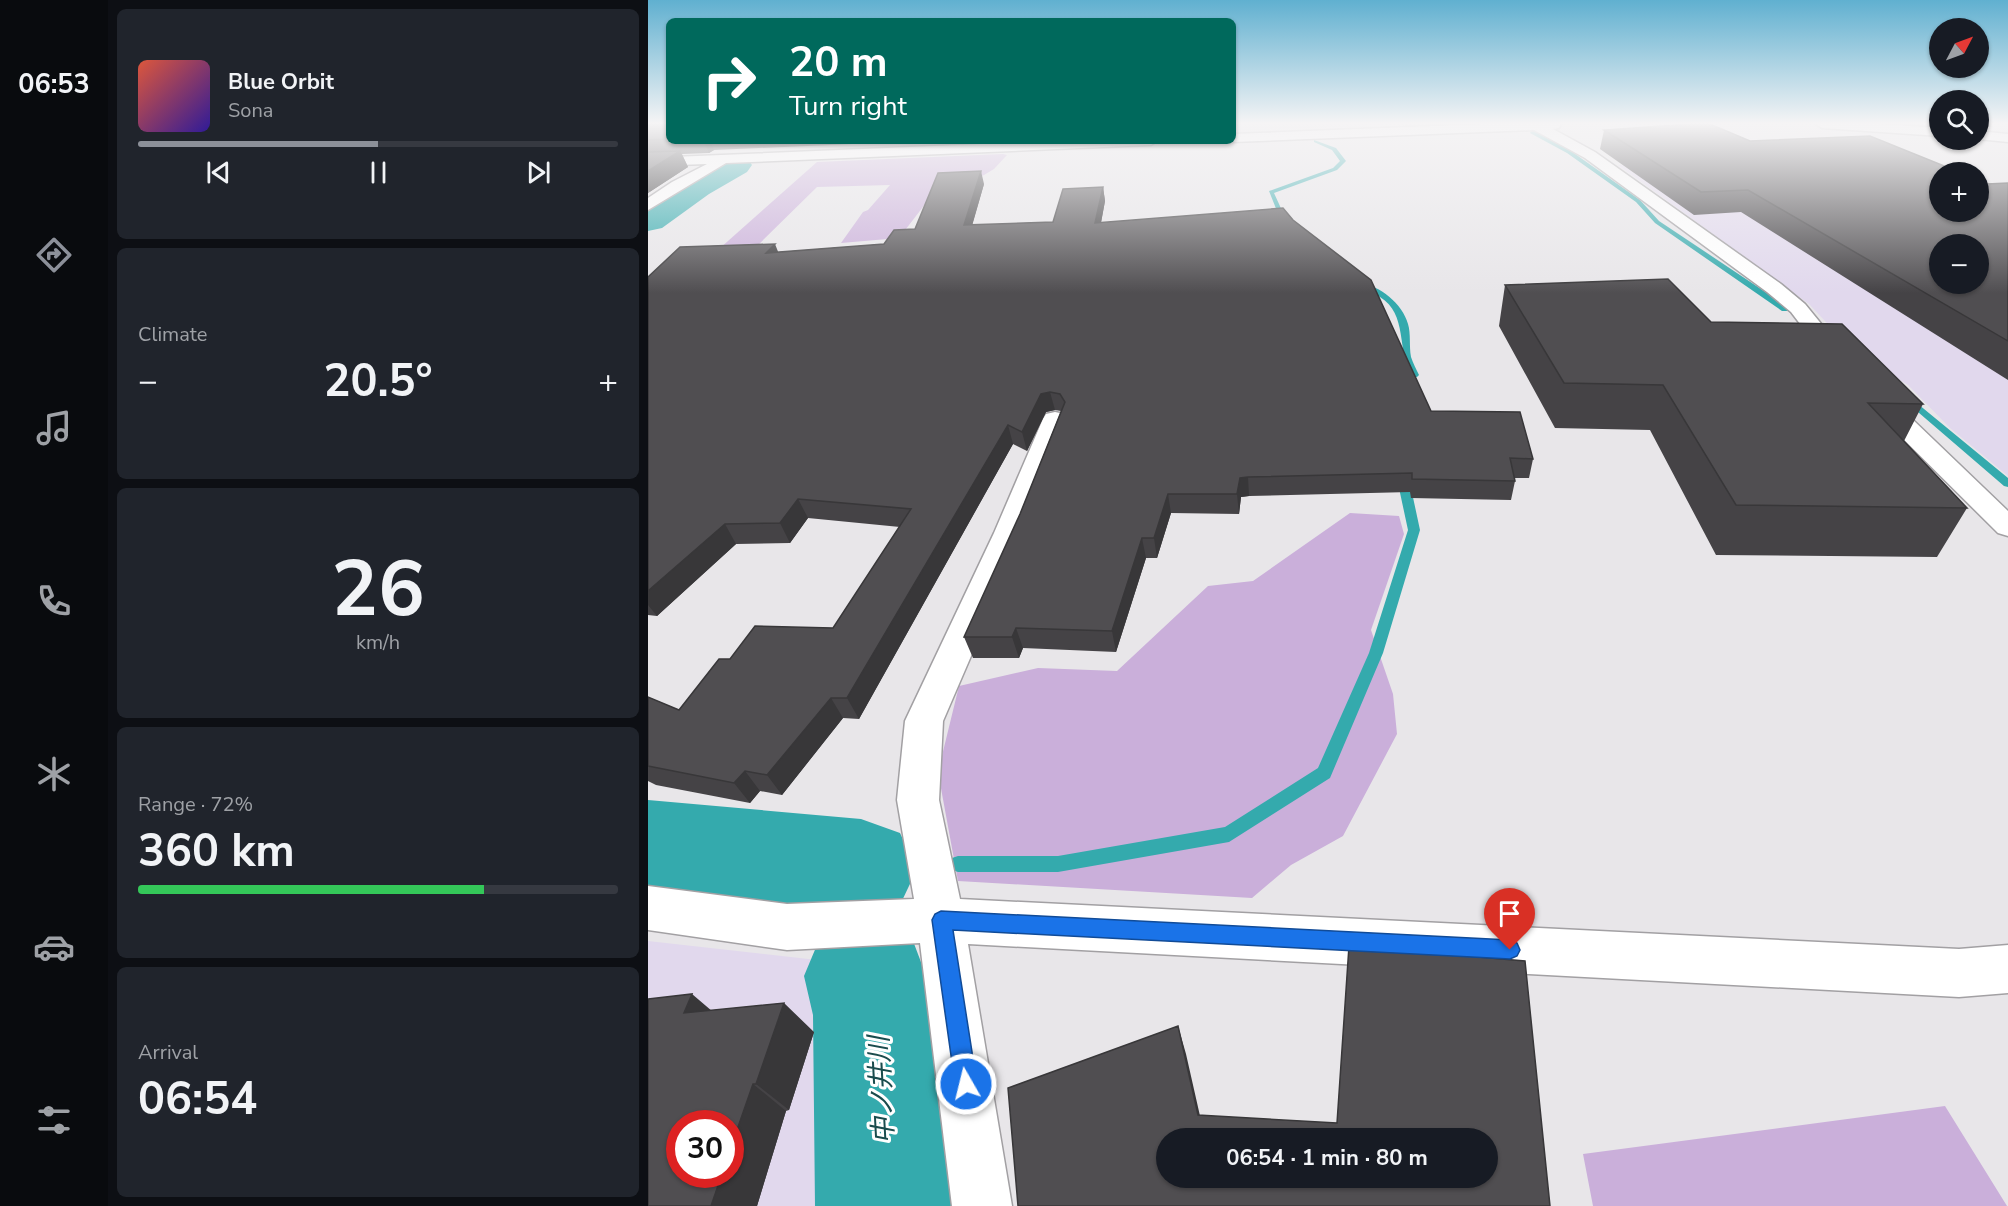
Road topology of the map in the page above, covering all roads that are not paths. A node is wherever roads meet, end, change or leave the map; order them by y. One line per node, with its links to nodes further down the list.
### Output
1 (686, 180): 3 (street)
2 (1625, 180): 5 (street)
3 (648, 205)
4 (1055, 419): 7 (street)
5 (2008, 527)
6 (648, 908): 7 (street)
7 (941, 920): 8 (street); 9 (street)
8 (2008, 969)
9 (982, 1206)

